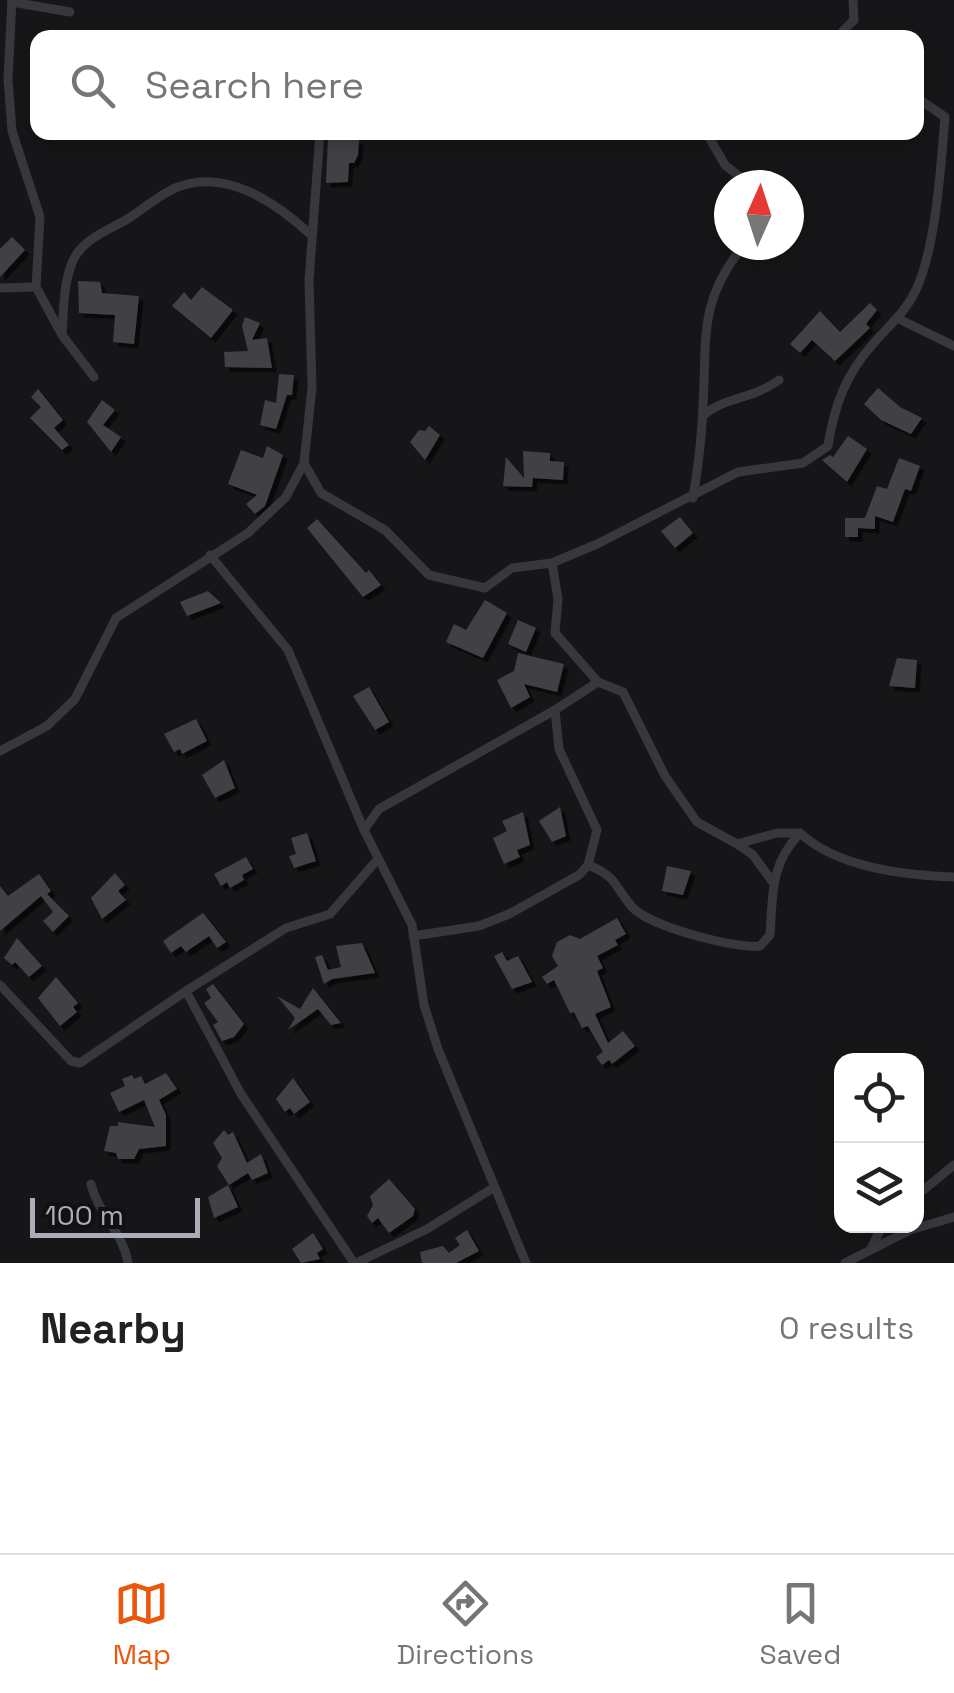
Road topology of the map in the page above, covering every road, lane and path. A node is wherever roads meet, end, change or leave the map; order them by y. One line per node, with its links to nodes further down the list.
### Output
1 (852, 0): 4 (street)
2 (12, 1): 3 (street); 14 (street)
3 (70, 12)
4 (848, 26): 5 (street); 6 (street)
5 (844, 30)
6 (849, 30)
7 (924, 102): 8 (street)
8 (950, 120): 16 (street)
9 (319, 140): 12 (street)
10 (711, 140): 11 (street)
11 (732, 170)
12 (311, 235): 17 (street); 22 (street)
13 (733, 260): 21 (street)
14 (36, 286): 15 (street); 17 (street)
15 (0, 288)
16 (899, 319): 18 (street); 23 (street)
17 (62, 335): 19 (street)
18 (954, 346)
19 (94, 377)
20 (779, 380): 21 (street)
21 (703, 416): 23 (street)
22 (304, 464): 24 (street); 25 (street)
23 (693, 498): 25 (street)
24 (210, 556): 28 (street); 29 (street)
25 (552, 562): 26 (street)
26 (598, 682): 27 (street); 31 (street)
27 (555, 710): 29 (street); 33 (street)
28 (0, 752)
29 (364, 830): 32 (street)
30 (800, 833): 31 (street); 34 (street); 35 (street)
31 (737, 844): 35 (street)
32 (377, 860): 36 (street); 38 (street)
33 (588, 864): 35 (street); 36 (street)
34 (954, 878)
35 (772, 881)
36 (413, 936): 41 (street)
37 (0, 986): 38 (street)
38 (186, 991): 47 (street)
39 (954, 1165): 42 (street)
40 (91, 1184): 46 (street)
41 (493, 1188): 47 (street); 48 (street)
42 (924, 1189)
43 (954, 1216): 45 (street)
44 (878, 1233): 45 (street)
45 (871, 1248): 49 (street)
46 (128, 1263)
47 (355, 1263)
48 (526, 1263)
49 (845, 1263)

